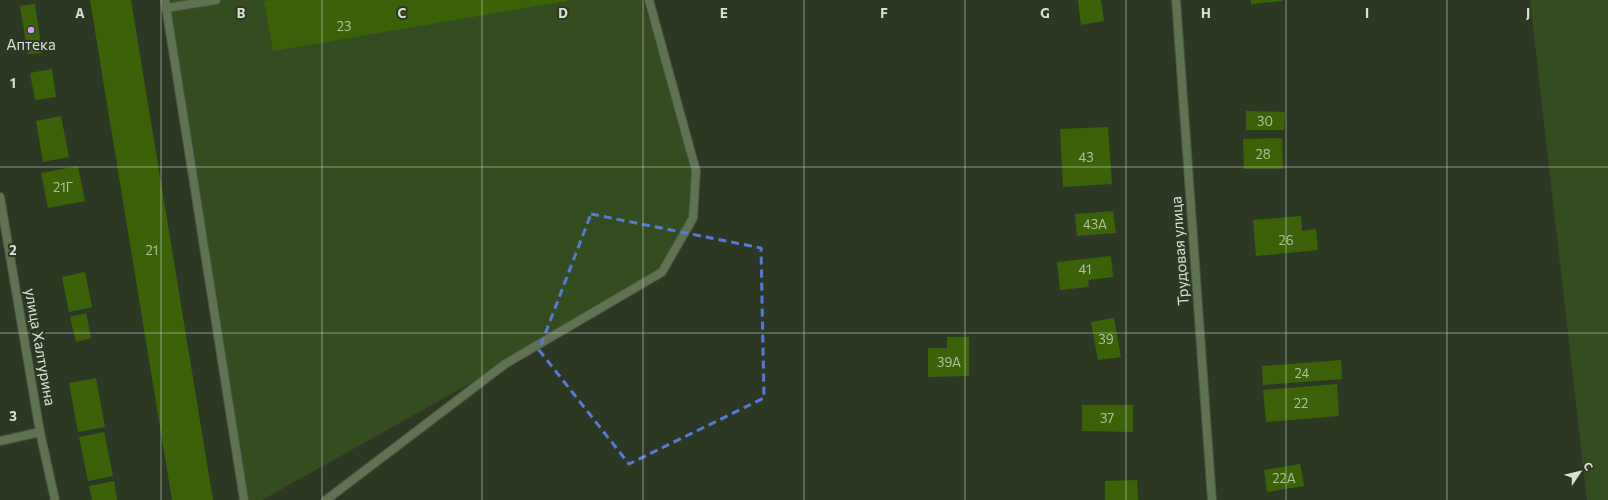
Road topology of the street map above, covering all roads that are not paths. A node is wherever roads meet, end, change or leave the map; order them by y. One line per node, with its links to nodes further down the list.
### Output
1 (216, 0): 4 (street)
2 (649, 0): 10 (street)
3 (1176, 0): 11 (street, Трудовая улица)
4 (165, 4): 9 (street)
5 (0, 197): 6 (street, улица Халтурина)
6 (40, 432): 7 (street); 8 (street, улица Халтурина)
7 (0, 441)
8 (55, 500)
9 (244, 500)
10 (326, 500)
11 (1212, 500)

